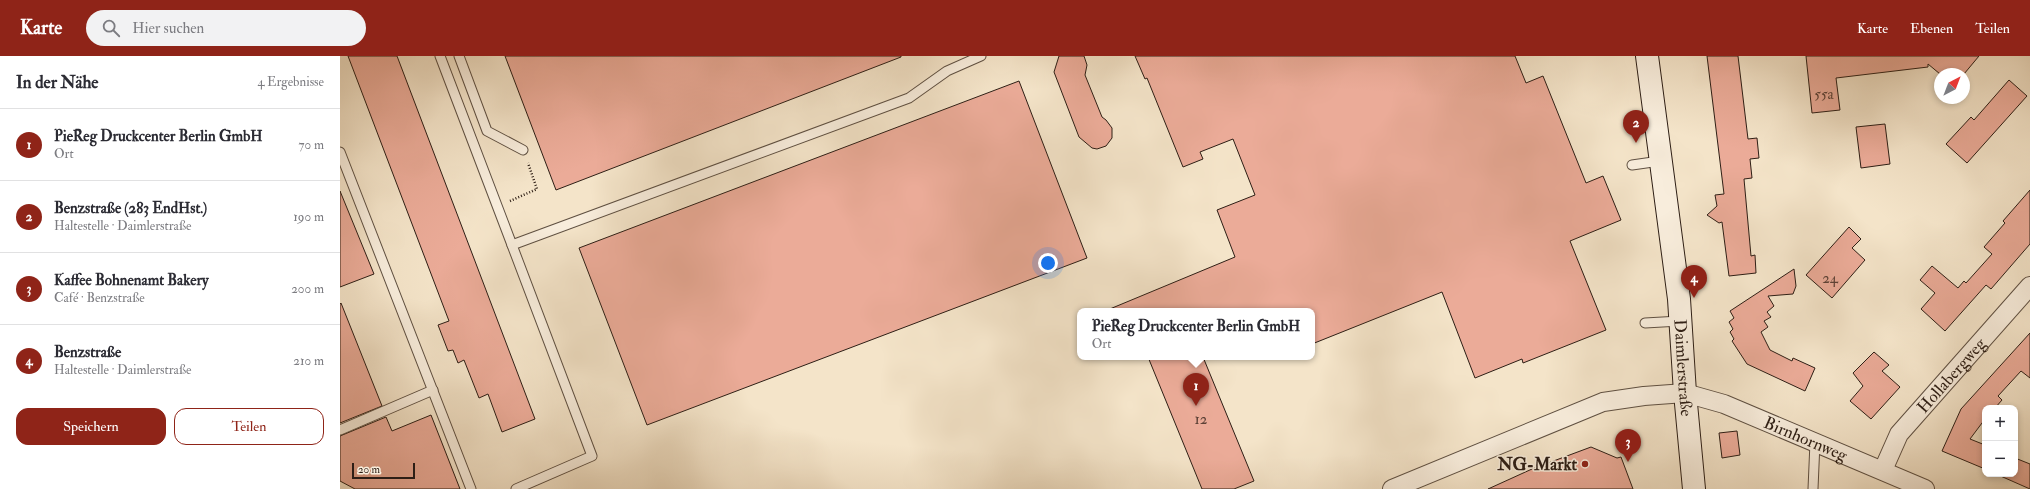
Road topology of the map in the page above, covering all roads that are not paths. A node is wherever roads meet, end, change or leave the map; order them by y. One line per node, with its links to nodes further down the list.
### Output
1 (440, 56): 9 (lane)
2 (459, 56): 5 (lane)
3 (981, 56): 9 (lane)
4 (1647, 56): 7 (street, Daimlerstraße)
5 (523, 150)
6 (340, 152): 13 (lane)
7 (1660, 161): 8 (lane); 11 (street, Daimlerstraße)
8 (1632, 165)
9 (512, 245): 19 (lane)
10 (2030, 286): 17 (street, Hollabergweg)
11 (1680, 321): 12 (lane); 14 (street, Daimlerstraße)
12 (1645, 323)
13 (433, 390): 15 (lane); 18 (lane)
14 (1685, 393): 16 (street, Birnhornweg); 20 (street, Birnhornweg); 21 (street, Daimlerstraße)
15 (340, 430)
16 (1815, 442): 17 (street, Birnhornweg); 22 (lane)
17 (1882, 470): 23 (street, Birnhornweg)
18 (471, 489)
19 (516, 489)
20 (1392, 489)
21 (1694, 489)
22 (1813, 489)
23 (1926, 489)

